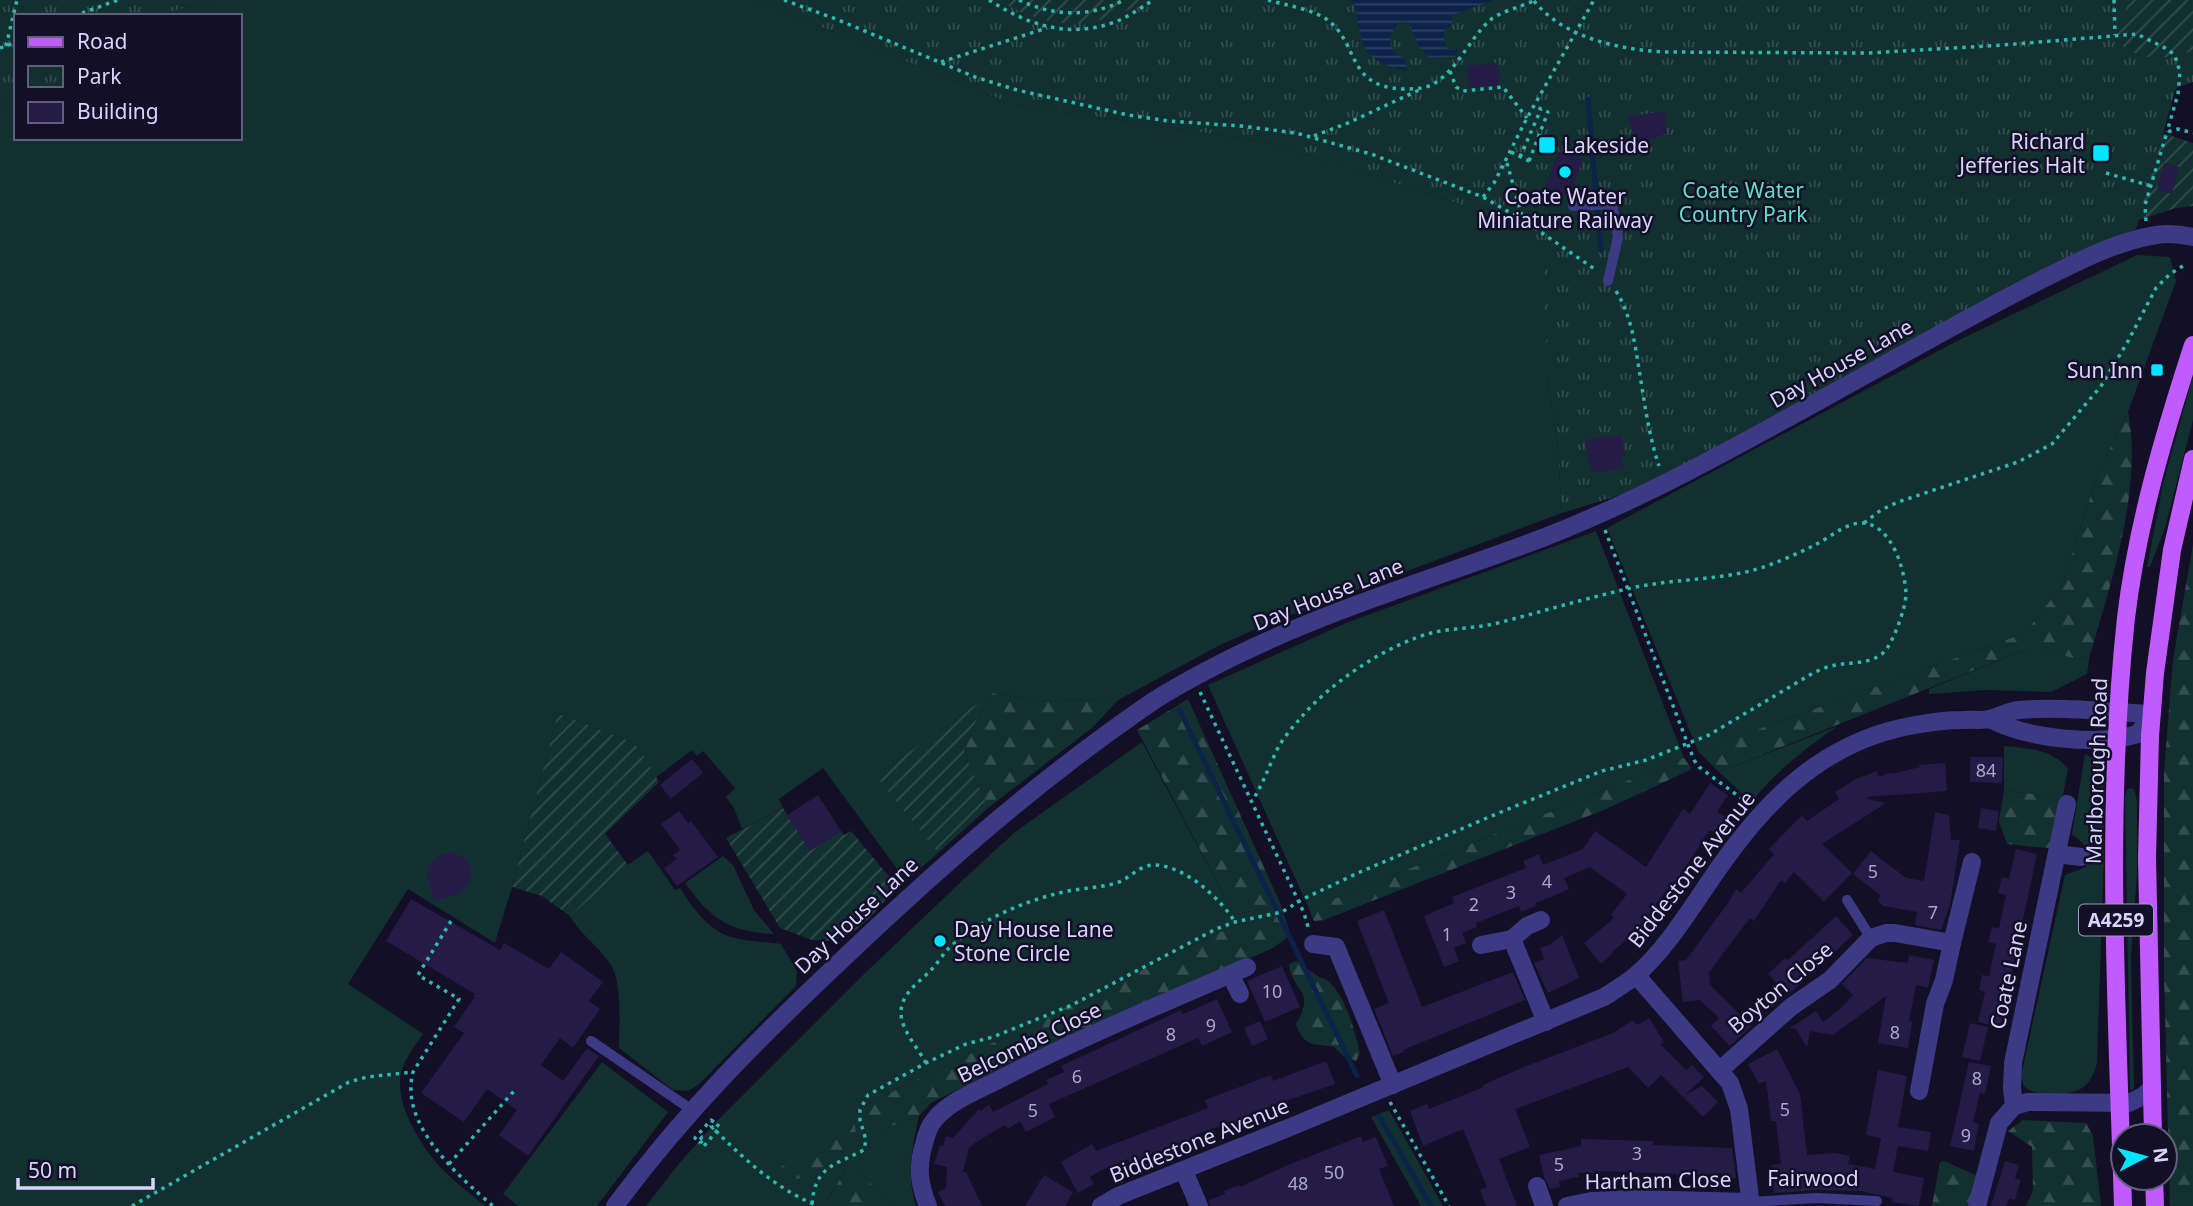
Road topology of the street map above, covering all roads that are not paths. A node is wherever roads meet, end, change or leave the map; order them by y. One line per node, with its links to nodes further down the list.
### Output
1 (1573, 206): 3 (lane)
2 (2193, 237): 31 (street, Day House Lane)
3 (1608, 281)
4 (2193, 345): 6 (main road, Marlborough Road / A4259)
5 (2193, 459): 7 (main road, A4259)
6 (2118, 713): 7 (street, Biddestone Avenue); 8 (street, Biddestone Avenue); 9 (main road, Marlborough Road / A4259)
7 (2152, 714): 9 (street); 27 (main road, A4259)
8 (1990, 719): 9 (street, Biddestone Avenue); 21 (street, Biddestone Avenue)
9 (2117, 738): 29 (main road, Marlborough Road / A4259)
10 (2067, 804): 11 (street, Coate Lane)
11 (2057, 854): 12 (street); 30 (street, Coate Lane)
12 (2081, 857)
13 (1972, 862): 19 (street)
14 (1847, 900): 17 (lane)
15 (1541, 920): 18 (street)
16 (1311, 938): 26 (street)
17 (1871, 938): 19 (street); 25 (street, Boyton Close)
18 (1512, 939): 20 (street); 23 (street)
19 (1952, 943): 28 (street)
20 (1481, 945)
21 (1636, 975): 23 (street, Biddestone Avenue); 25 (street, Fairwood)
22 (1240, 994): 38 (street, Belcombe Close)
23 (1546, 1022): 26 (street, Biddestone Avenue)
24 (590, 1041): 31 (lane)
25 (1720, 1070): 36 (street, Fairwood)
26 (1388, 1087): 33 (street, Biddestone Avenue)
27 (2152, 1088): 29 (street); 32 (main road, A4259)
28 (1919, 1091)
29 (2120, 1103): 30 (street); 44 (main road, Marlborough Road / A4259)
30 (2014, 1106): 43 (street)
31 (692, 1110): 37 (street, Day House Lane)
32 (2153, 1122)
33 (1184, 1171): 39 (street, Biddestone Avenue); 40 (street)
34 (1536, 1186): 41 (street)
35 (1877, 1201): 36 (lane, Fairwood)
36 (1751, 1204): 42 (street, Hartham Close)
37 (615, 1206)
38 (928, 1206)
39 (1101, 1206)
40 (1199, 1206)
41 (1544, 1206)
42 (1567, 1206)
43 (1977, 1206)
44 (2123, 1206)

